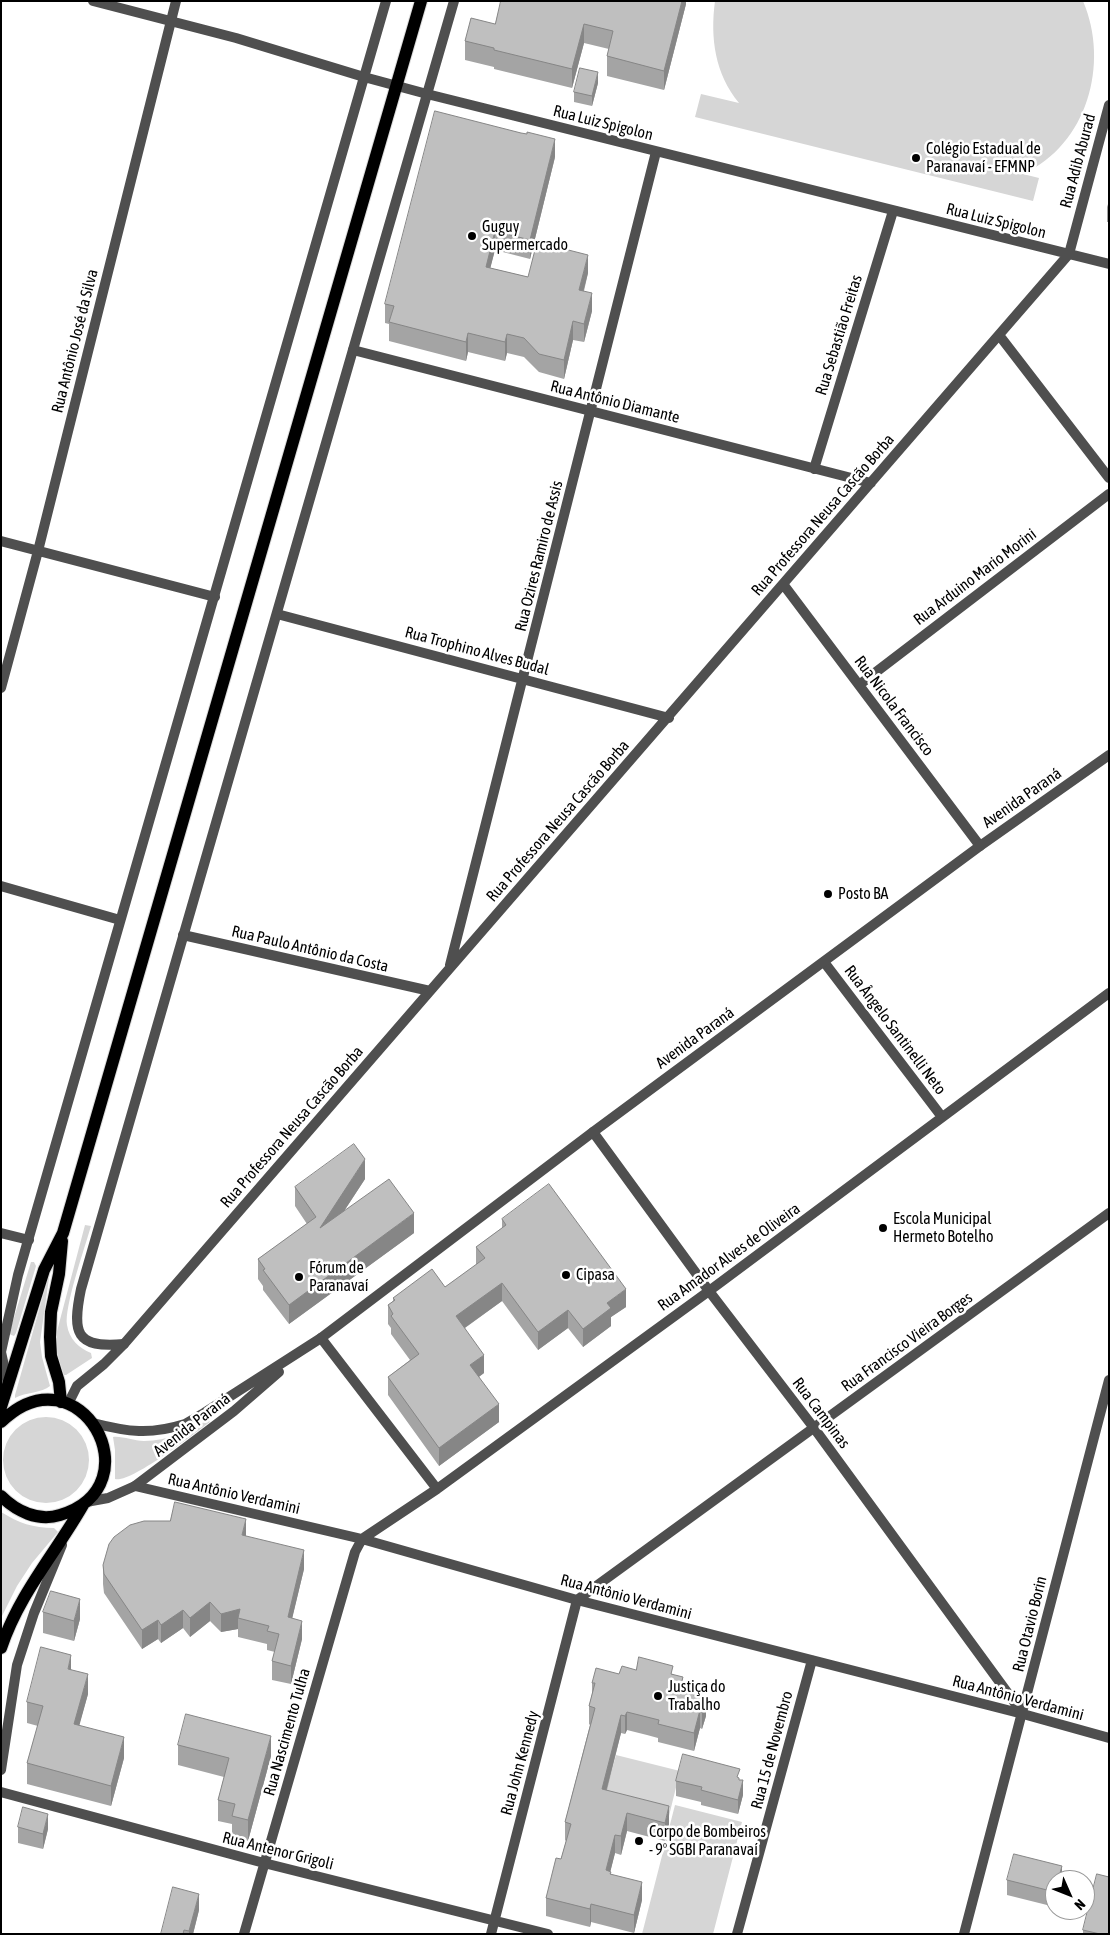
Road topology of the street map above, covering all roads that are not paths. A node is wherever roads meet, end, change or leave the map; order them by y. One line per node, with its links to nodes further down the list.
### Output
1 (93, 1): 6 (street, Rua Luiz Spigolon)
2 (176, 1): 6 (street, Rua Antônio José da Silva)
3 (386, 1): 7 (street)
4 (421, 1): 8 (main road)
5 (454, 1): 9 (street)
6 (170, 21): 7 (street, Rua Luiz Spigolon); 23 (street, Rua Antônio José da Silva)
7 (364, 77): 8 (street, Rua Luiz Spigolon); 25 (street)
8 (396, 86): 9 (street, Rua Luiz Spigolon); 44 (main road)
9 (427, 94): 11 (street, Rua Luiz Spigolon); 16 (street)
10 (1109, 105): 13 (street, Rua Adib Aburad)
11 (656, 152): 12 (street, Rua Luiz Spigolon); 17 (street, Rua Ozires Ramiro de Assis)
12 (893, 210): 13 (street, Rua Luiz Spigolon); 18 (street, Rua Sebastião Freitas)
13 (1069, 254): 14 (street, Rua Luiz Spigolon); 15 (street, Rua Professora Neusa Cascão Borba)
14 (1109, 264)
15 (999, 335): 19 (street); 20 (street, Rua Professora Neusa Cascão Borba)
16 (353, 350): 17 (street, Rua Antônio Diamante); 26 (street)
17 (591, 411): 18 (street, Rua Antônio Diamante); 27 (street, Rua Ozires Ramiro de Assis)
18 (814, 469): 20 (street, Rua Antônio Diamante)
19 (1109, 478)
20 (870, 483): 24 (street, Rua Professora Neusa Cascão Borba)
21 (1109, 494): 28 (street, Rua Arduino Mario Morini)
22 (1, 542): 23 (street)
23 (38, 551): 25 (street); 29 (street, Rua Antônio José da Silva)
24 (783, 584): 28 (street, Rua Nicola Francisco); 30 (street, Rua Professora Neusa Cascão Borba)
25 (214, 597): 34 (street)
26 (277, 614): 27 (street, Rua Trophino Alves Budal); 35 (street)
27 (523, 679): 30 (street, Rua Trophino Alves Budal); 37 (street, Rua Ozires Ramiro de Assis)
28 (859, 685): 32 (street, Rua Nicola Francisco)
29 (1, 688)
30 (669, 718): 37 (street, Rua Professora Neusa Cascão Borba)
31 (1109, 755): 32 (street, Avenida Paraná)
32 (980, 846): 36 (street, Avenida Paraná)
33 (1, 886): 34 (street)
34 (120, 920): 45 (street)
35 (183, 935): 38 (street, Rua Paulo Antônio da Costa); 48 (street)
36 (824, 962): 40 (street, Rua Ângelo Santinelli Neto); 41 (street, Avenida Paraná)
37 (450, 968): 38 (street, Rua Professora Neusa Cascão Borba)
38 (430, 991): 48 (street, Rua Professora Neusa Cascão Borba)
39 (1109, 993): 40 (street, Rua Amador Alves de Oliveira)
40 (942, 1117): 46 (street, Rua Amador Alves de Oliveira)
41 (593, 1132): 46 (street, Rua Campinas); 47 (street, Avenida Paraná)
42 (1109, 1213): 57 (street, Rua Francisco Vieira Borges)
43 (1, 1233): 45 (street)
44 (63, 1233): 52 (main road); 53 (main road)
45 (29, 1240): 50 (street)
46 (709, 1291): 57 (street, Rua Campinas); 59 (street, Rua Amador Alves de Oliveira)
47 (321, 1338): 49 (street, Avenida Paraná); 59 (street)
48 (124, 1344): 53 (street, Rua Professora Neusa Cascão Borba)
49 (304, 1350): 56 (street, Avenida Paraná); 58 (street, Avenida Paraná)
50 (1, 1352): 52 (street)
51 (1109, 1380): 67 (street, Rua Otavio Borin)
52 (8, 1384): 54 (main road)
53 (64, 1403): 55 (main road); 56 (main road)
54 (1, 1407)
55 (1, 1422)
56 (93, 1422): 61 (main road)
57 (814, 1428): 64 (street, Rua Francisco Vieira Borges); 67 (street, Rua Campinas)
58 (135, 1486): 61 (street, Avenida Paraná); 63 (street, Rua Antônio Verdamini)
59 (437, 1488): 63 (street, Rua Amador Alves de Oliveira)
60 (1, 1496): 61 (main road)
61 (85, 1503): 62 (main road)
62 (67, 1532): 65 (main road); 69 (street)
63 (362, 1539): 64 (street, Rua Antônio Verdamini); 71 (street, Rua Nascimento Tulha)
64 (577, 1600): 66 (street, Rua Antônio Verdamini); 72 (street, Rua John Kennedy)
65 (1, 1648)
66 (812, 1660): 67 (street, Rua Antônio Verdamini); 76 (street, Rua 15 de Novembro)
67 (1022, 1714): 68 (street, Rua Antônio Verdamini); 77 (street, Rua Otavio Borin)
68 (1109, 1738)
69 (1, 1770)
70 (1, 1792): 71 (street, Rua Antenor Grigoli)
71 (264, 1864): 72 (street, Rua Antenor Grigoli); 73 (street, Rua Nascimento Tulha)
72 (494, 1920): 74 (street, Rua John Kennedy); 75 (street, Rua Antenor Grigoli)
73 (244, 1934)
74 (491, 1934)
75 (548, 1934)
76 (737, 1934)
77 (964, 1934)

